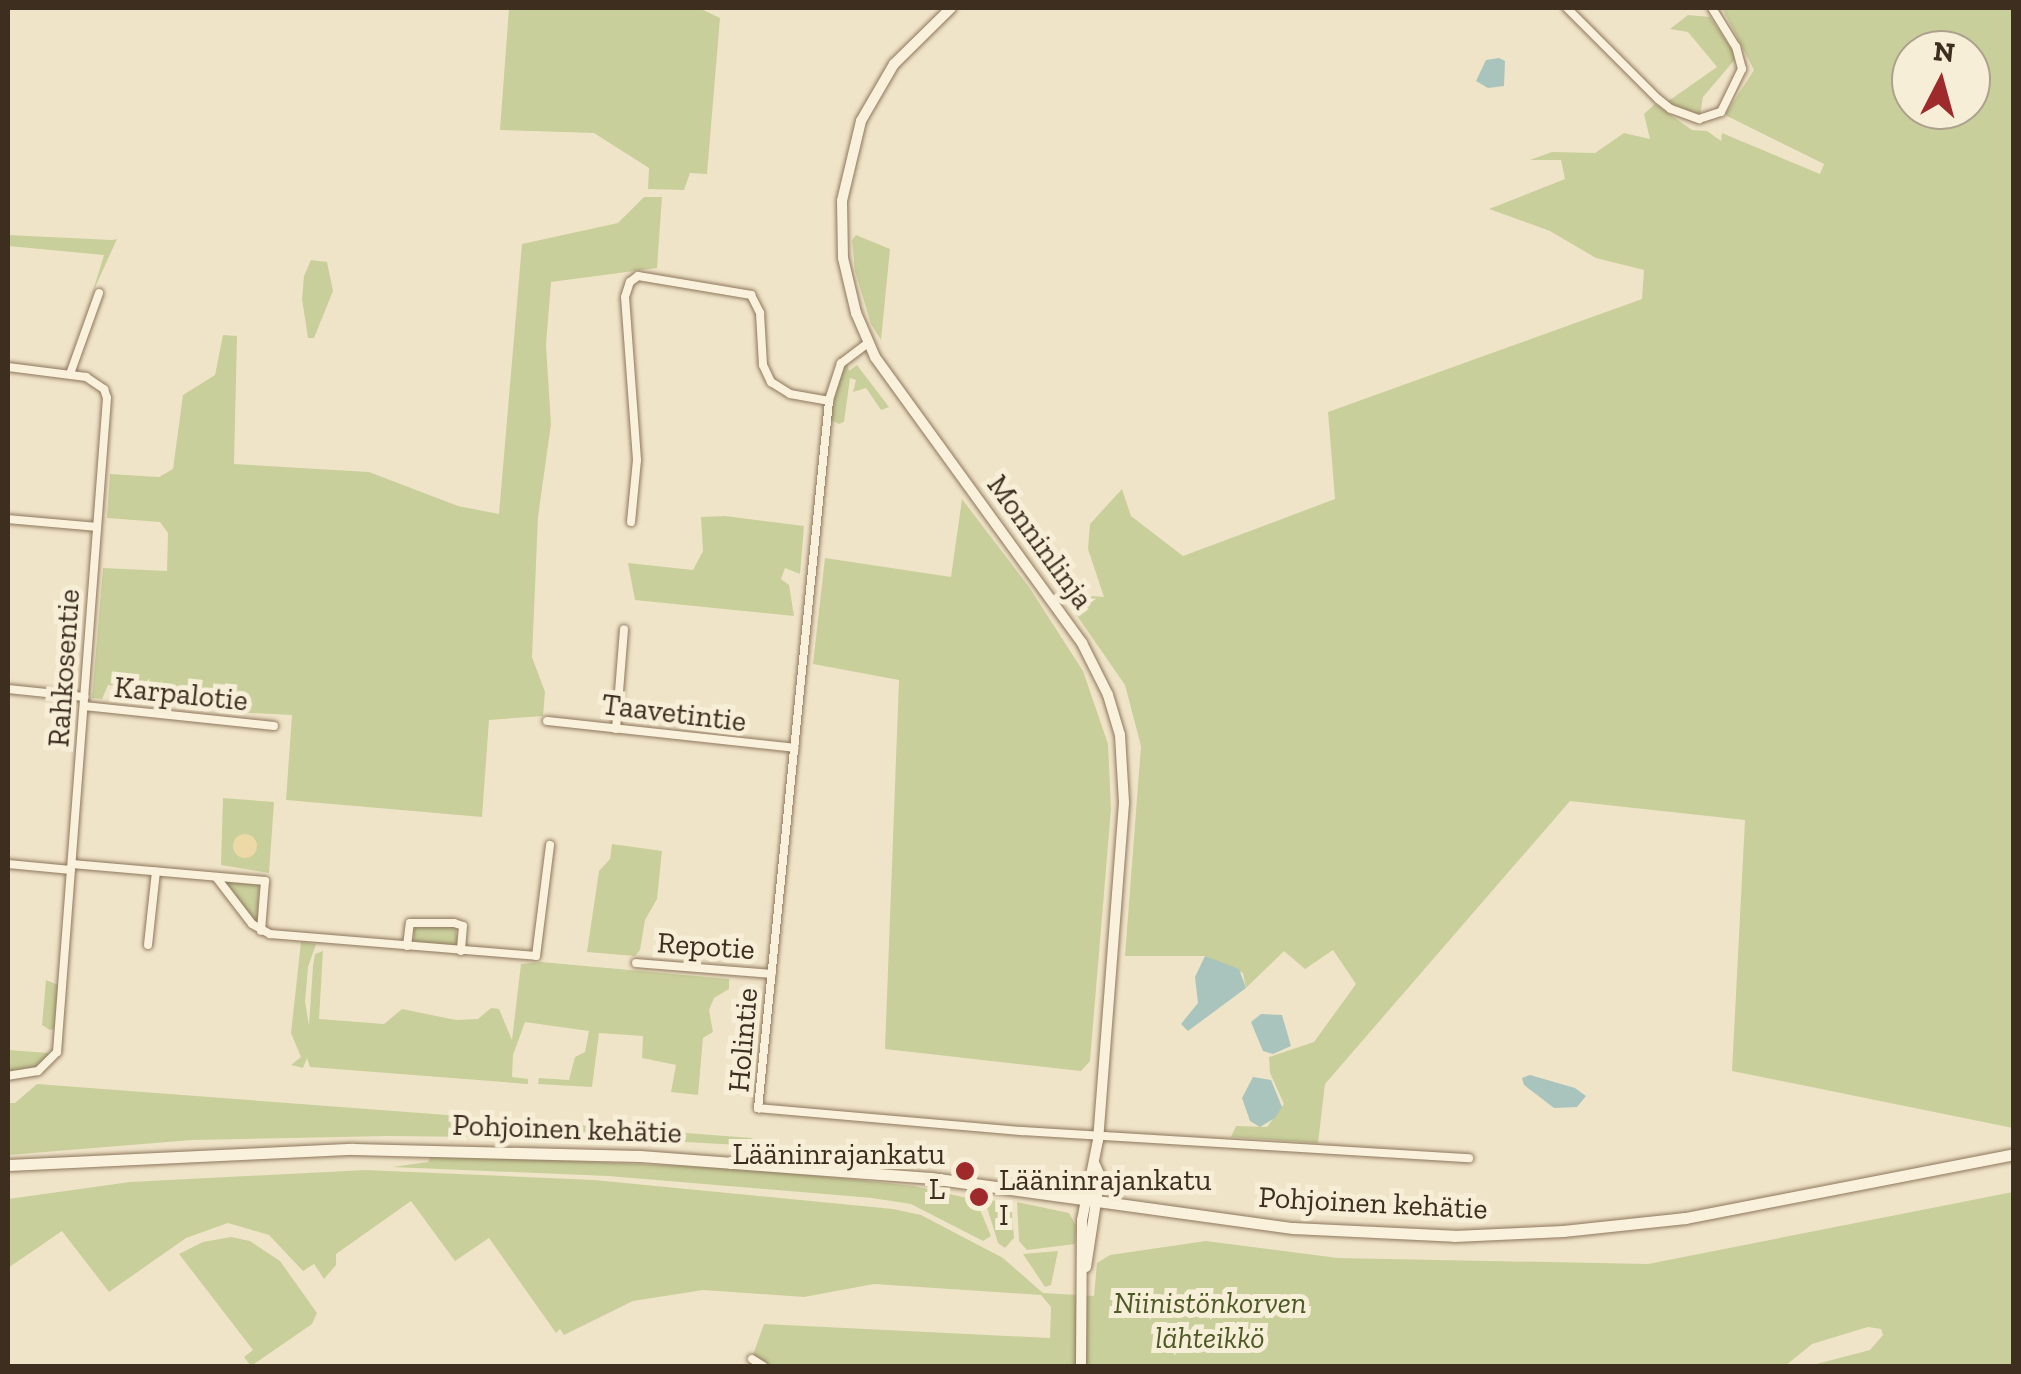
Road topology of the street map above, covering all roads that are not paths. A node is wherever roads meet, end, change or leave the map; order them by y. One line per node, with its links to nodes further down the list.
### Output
1 (951, 8): 5 (street, Monninlinja)
2 (1567, 8): 3 (street)
3 (1712, 8)
4 (99, 294): 7 (street)
5 (868, 343): 8 (street, Holintie); 31 (street, Monninlinja)
6 (8, 367): 7 (street, Rahkosentie)
7 (70, 374): 11 (street, Rahkosentie)
8 (829, 401): 10 (street); 18 (street, Holintie)
9 (8, 519): 11 (street)
10 (631, 522)
11 (97, 527): 14 (street, Rahkosentie)
12 (624, 628): 17 (street)
13 (8, 688): 14 (street, Karpalotie)
14 (84, 701): 16 (street, Karpalotie); 21 (street, Rahkosentie)
15 (547, 721): 17 (street, Taavetintie)
16 (274, 726)
17 (616, 729): 18 (street, Taavetintie)
18 (794, 748): 29 (street, Holintie)
19 (550, 845): 27 (street)
20 (8, 864): 21 (street)
21 (72, 867): 22 (street); 30 (street, Rahkosentie)
22 (156, 871): 23 (street); 25 (street)
23 (216, 877): 24 (street); 24 (street)
24 (261, 932): 26 (street)
25 (148, 944)
26 (407, 946): 27 (street); 27 (street)
27 (461, 951)
28 (636, 963): 29 (street, Repotie)
29 (772, 974): 31 (street, Holintie)
30 (8, 1076)
31 (1098, 1134): 33 (street, Holintie); 35 (street, Monninlinja)
32 (2014, 1154): 35 (main road, Pohjoinen kehätie)
33 (1469, 1158)
34 (8, 1165): 35 (main road, Pohjoinen kehätie)
35 (1090, 1199): 38 (street, Monninlinja)
36 (752, 1358): 37 (street)
37 (763, 1366)
38 (1081, 1366)

